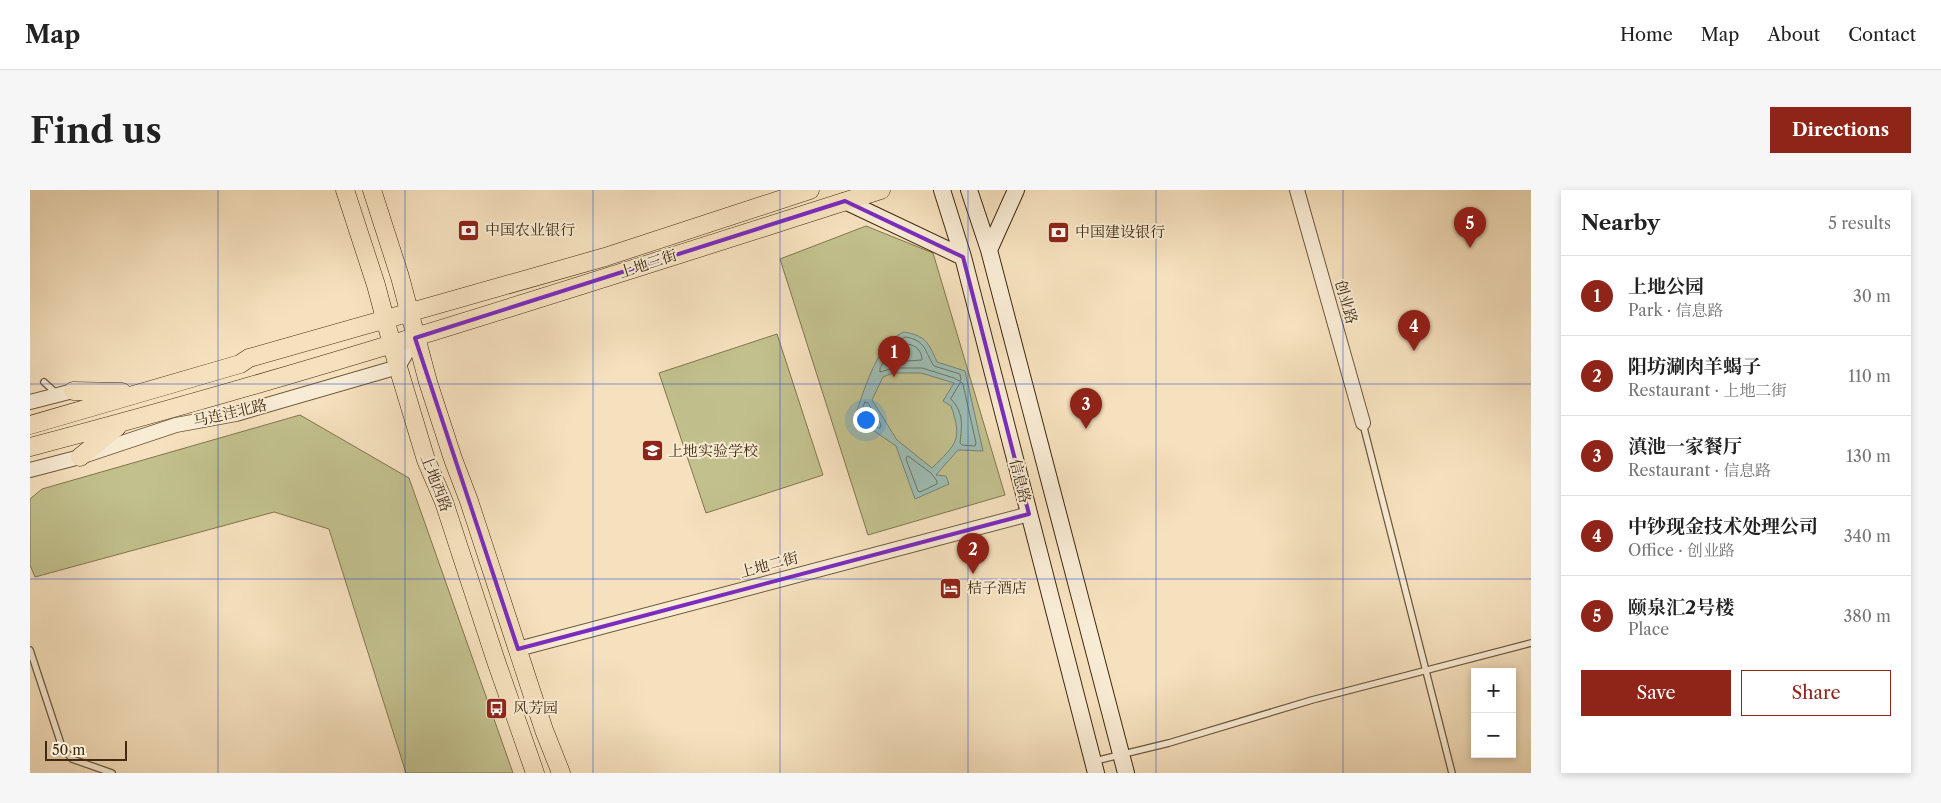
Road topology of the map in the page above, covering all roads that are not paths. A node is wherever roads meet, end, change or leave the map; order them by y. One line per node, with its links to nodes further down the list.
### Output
1 (345, 190): 13 (main road, 上地西路)
2 (372, 190): 12 (main road, 上地西路)
3 (810, 190): 12 (main road, 上地三街)
4 (881, 190): 9 (main road, 上地三街)
5 (942, 190): 11 (main road, 信息路)
6 (969, 190): 10 (main road, 信息路)
7 (1016, 190): 10 (main road)
8 (1297, 190): 22 (street, 创业路)
9 (845, 201): 11 (main road); 14 (main road, 上地三街)
10 (989, 250): 32 (main road, 信息路)
11 (963, 257): 27 (main road, 信息路)
12 (408, 312): 13 (main road, 上地三街); 14 (main road, 上地西路)
13 (385, 319): 15 (main road, 上地西路); 18 (main road)
14 (416, 338): 15 (main road, 上地三街); 16 (street); 29 (main road, 上地西路)
15 (392, 346): 16 (main road, 上地西路); 21 (main road, 马连洼北路)
16 (398, 366): 25 (street, 马连洼北路); 35 (main road, 上地西路)
17 (44, 382): 19 (lane)
18 (140, 392): 19 (main road); 23 (main road)
19 (65, 393): 20 (street)
20 (30, 402)
21 (122, 423): 24 (main road, 马连洼北路); 25 (main road)
22 (1363, 423): 31 (lane)
23 (30, 425)
24 (30, 447)
25 (80, 457): 26 (street, 马连洼北路)
26 (30, 470)
27 (1029, 514): 29 (street, 上地二街); 33 (main road, 信息路)
28 (1531, 643): 31 (lane)
29 (518, 649): 36 (main road, 上地西路)
30 (30, 650): 34 (lane)
31 (1426, 670): 32 (lane); 38 (lane)
32 (1121, 755): 33 (lane); 37 (main road, 信息路)
33 (1095, 767)
34 (112, 773)
35 (535, 773)
36 (561, 773)
37 (1126, 773)
38 (1452, 773)

